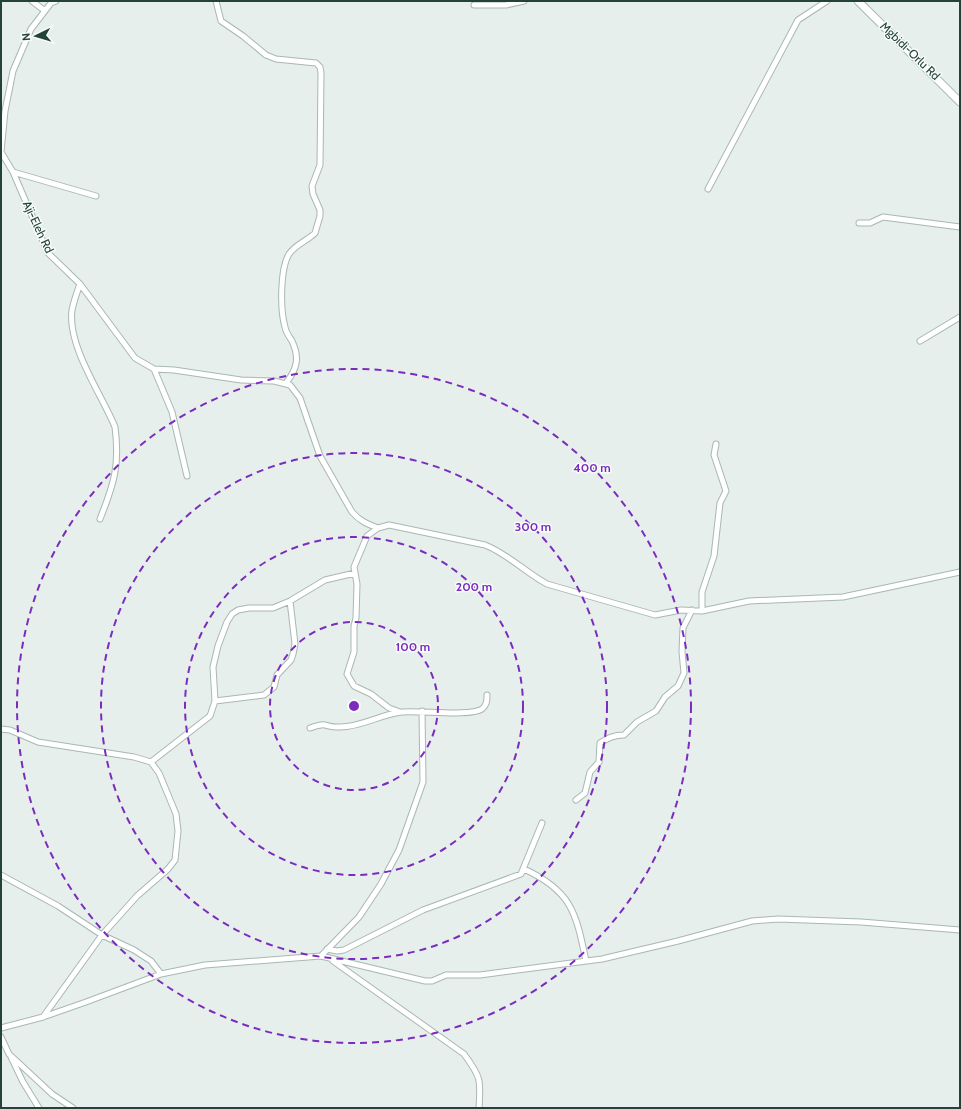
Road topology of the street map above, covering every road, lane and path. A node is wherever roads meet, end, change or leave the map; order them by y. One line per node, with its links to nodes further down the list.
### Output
1 (32, 1): 8 (street)
2 (56, 1): 8 (street, Aji-Eleh Rd)
3 (216, 1): 20 (street)
4 (524, 1): 7 (street)
5 (827, 1): 12 (street)
6 (858, 1): 9 (main road, Mgbidi-Orlu Rd)
7 (474, 5)
8 (45, 11): 10 (street, Aji-Eleh Rd)
9 (960, 102)
10 (1, 152): 11 (street, Aji-Eleh Rd)
11 (13, 172): 13 (street); 16 (street, Aji-Eleh Rd)
12 (708, 189)
13 (96, 196)
14 (859, 223): 15 (street)
15 (960, 227)
16 (80, 284): 19 (street, Aji-Eleh Rd); 23 (street)
17 (960, 317): 18 (street)
18 (920, 341)
19 (154, 370): 20 (street); 22 (street)
20 (286, 383): 24 (street)
21 (716, 444): 29 (street)
22 (187, 476)
23 (100, 519)
24 (378, 528): 26 (street); 28 (street)
25 (960, 572): 29 (street)
26 (355, 573): 27 (street); 33 (street)
27 (290, 601): 31 (street); 31 (street)
28 (692, 610): 29 (street); 37 (street)
29 (702, 611)
30 (487, 695): 32 (street)
31 (215, 701): 36 (street)
32 (422, 710): 33 (street); 43 (street)
33 (400, 712): 34 (street)
34 (310, 728)
35 (1, 729): 36 (street)
36 (151, 762): 42 (street)
37 (576, 800)
38 (542, 823): 39 (street)
39 (524, 869): 43 (street); 46 (street)
40 (1, 875): 42 (street)
41 (960, 930): 46 (street)
42 (102, 935): 47 (street); 48 (street)
43 (327, 949): 44 (street)
44 (321, 956): 45 (street); 47 (street)
45 (330, 959): 46 (street); 54 (street)
46 (586, 962)
47 (161, 974): 48 (street)
48 (43, 1017): 49 (street)
49 (1, 1028)
50 (1, 1036): 51 (street)
51 (9, 1054): 52 (street); 53 (street)
52 (40, 1108)
53 (72, 1108)
54 (479, 1108)

